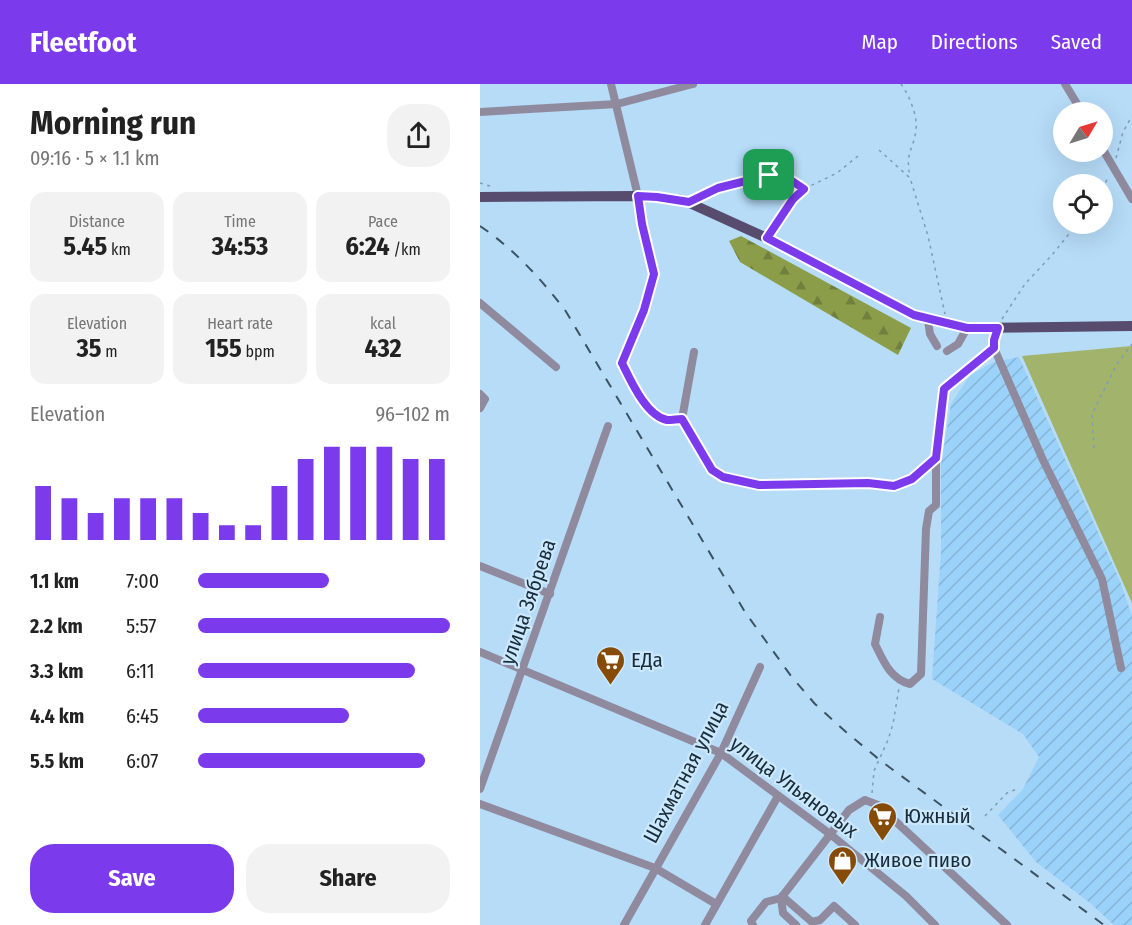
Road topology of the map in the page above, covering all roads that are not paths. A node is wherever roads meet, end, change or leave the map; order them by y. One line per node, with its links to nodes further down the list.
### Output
1 (611, 84): 5 (street)
2 (693, 84): 5 (street)
3 (1065, 84): 4 (street)
4 (1076, 102)
5 (617, 104): 6 (street); 8 (street)
6 (480, 112)
7 (1111, 162): 10 (street)
8 (638, 196): 9 (main road); 12 (main road); 23 (street)
9 (485, 197)
10 (1132, 200)
11 (480, 303): 20 (street)
12 (927, 320): 14 (main road); 16 (street)
13 (1132, 326): 15 (main road)
14 (967, 328): 15 (main road); 18 (street)
15 (998, 328): 17 (street)
16 (937, 346)
17 (994, 348): 25 (street); 31 (street)
18 (947, 351)
19 (694, 352): 23 (street)
20 (556, 367)
21 (480, 394): 22 (street)
22 (480, 408)
23 (682, 419): 25 (street)
24 (608, 426): 27 (street, улица Зябрева)
25 (936, 458): 28 (street)
26 (480, 566): 27 (street)
27 (550, 594): 32 (street, улица Зябрева)
28 (880, 617)
29 (480, 652): 32 (street, улица Ульяновых)
30 (760, 667): 33 (street, Шахматная улица)
31 (1121, 668)
32 (523, 670): 33 (street, улица Ульяновых); 34 (street, улица Зябрева)
33 (721, 753): 35 (street, улица Ульяновых); 38 (street, Шахматная улица)
34 (480, 789)
35 (778, 796): 37 (street, улица Ульяновых); 40 (street)
36 (480, 804): 38 (street)
37 (830, 834): 39 (street); 46 (street, улица Ульяновых); 47 (street)
38 (655, 868): 40 (street); 41 (street, Шахматная улица)
39 (781, 897): 43 (street); 44 (street); 45 (street)
40 (716, 904): 42 (street)
41 (624, 925)
42 (705, 925)
43 (753, 925)
44 (796, 925)
45 (855, 925)
46 (935, 925)
47 (1006, 925)

